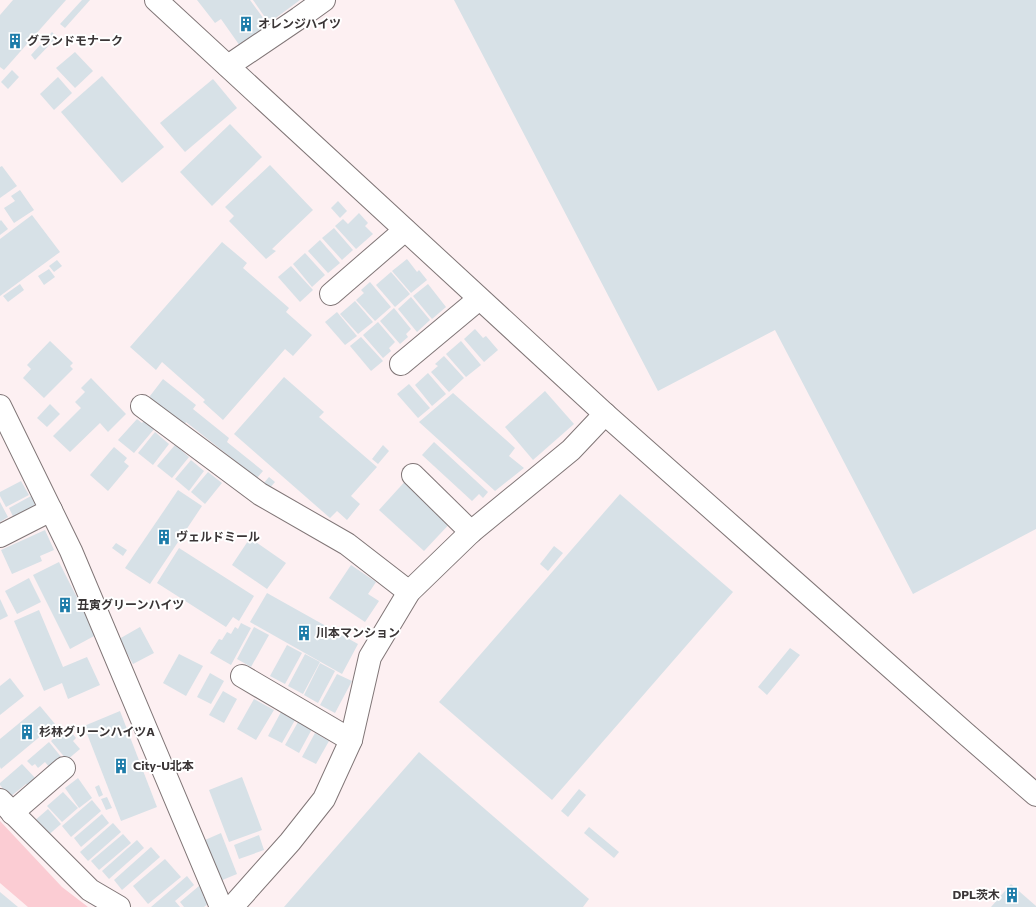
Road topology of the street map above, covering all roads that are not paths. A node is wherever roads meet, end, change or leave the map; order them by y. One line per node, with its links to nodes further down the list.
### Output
1 (156, 0): 3 (street)
2 (324, 0): 3 (street)
3 (228, 66): 4 (street)
4 (405, 230): 5 (street); 6 (street)
5 (330, 294)
6 (480, 299): 7 (street); 10 (street)
7 (401, 364)
8 (0, 406): 12 (street)
9 (142, 406): 15 (street)
10 (605, 414): 13 (street); 19 (street)
11 (413, 475): 13 (street)
12 (51, 510): 14 (street); 22 (street)
13 (471, 532): 15 (street)
14 (0, 536)
15 (410, 592): 17 (street)
16 (242, 676): 17 (street)
17 (350, 740): 23 (street)
18 (64, 768): 20 (street)
19 (1036, 795)
20 (6, 806): 21 (street)
21 (119, 907)
22 (221, 907)
23 (232, 907)

